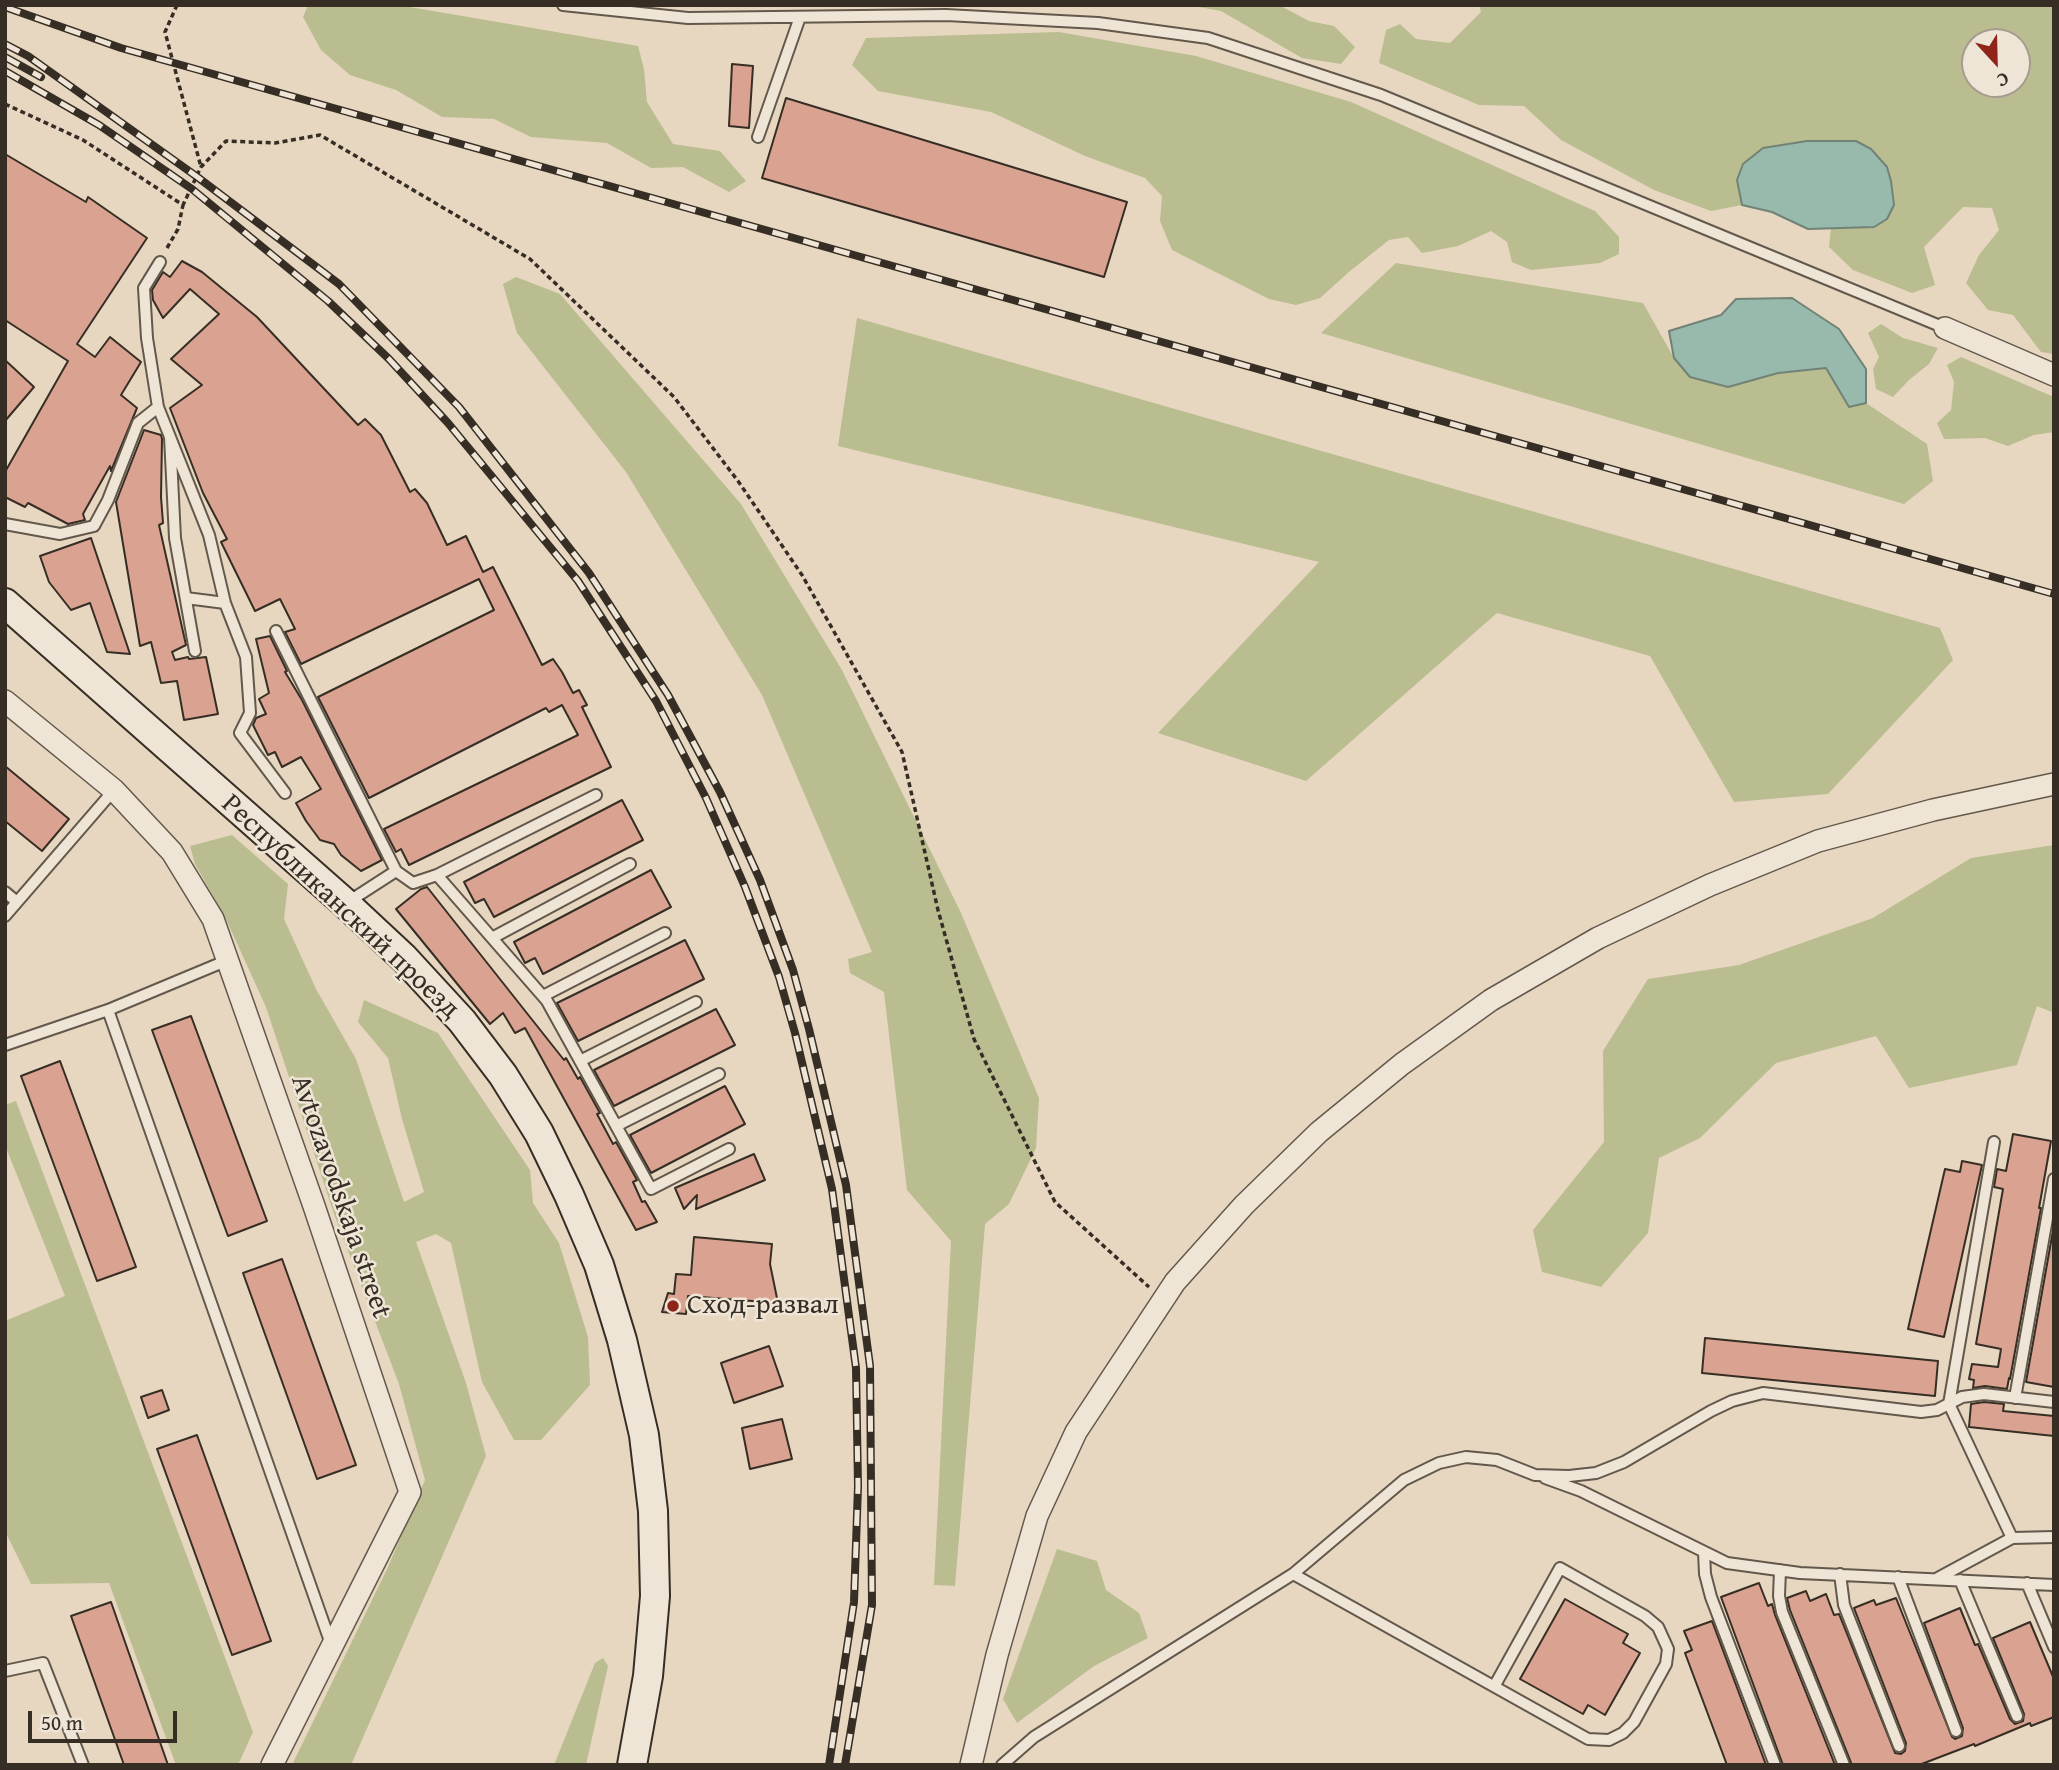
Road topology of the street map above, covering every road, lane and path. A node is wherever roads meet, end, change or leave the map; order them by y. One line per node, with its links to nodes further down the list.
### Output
1 (177, 5): 6 (path)
2 (563, 5): 3 (lane)
3 (800, 17): 5 (lane); 9 (lane)
4 (5, 104): 7 (path)
5 (758, 137)
6 (201, 167): 7 (path); 44 (path)
7 (183, 205): 8 (path)
8 (160, 262): 11 (lane)
9 (1945, 328): 10 (street)
10 (2054, 375)
11 (158, 407): 12 (lane); 13 (lane)
12 (170, 437): 14 (lane); 16 (lane)
13 (5, 524)
14 (186, 598): 16 (lane); 18 (lane)
15 (5, 603): 29 (street, Республиканский проезд)
16 (225, 603): 22 (lane)
17 (276, 631): 25 (lane)
18 (195, 650)
19 (5, 701): 21 (street, Avtozavodskaja street)
20 (2054, 784): 44 (street)
21 (114, 790): 28 (lane); 33 (street, Avtozavodskaja street)
22 (285, 793)
23 (596, 795): 26 (lane)
24 (630, 864): 32 (lane)
25 (396, 871): 26 (lane); 29 (lane)
26 (437, 875): 32 (lane)
27 (5, 892): 28 (lane)
28 (17, 902): 30 (lane)
29 (345, 903): 69 (street, Республиканский проезд)
30 (5, 916)
31 (665, 933): 34 (lane)
32 (492, 938): 34 (lane)
33 (228, 960): 36 (lane); 60 (street, Avtozavodskaja street)
34 (543, 996): 38 (lane)
35 (696, 1002): 38 (lane)
36 (108, 1010): 37 (lane); 60 (lane)
37 (5, 1045)
38 (580, 1061): 40 (lane)
39 (719, 1074): 40 (lane)
40 (616, 1126): 42 (lane)
41 (1994, 1142): 47 (lane)
42 (729, 1149)
43 (2054, 1179): 45 (lane)
44 (1163, 1300): 70 (street)
45 (2015, 1398): 46 (lane); 47 (lane)
46 (2054, 1402)
47 (1949, 1404): 48 (lane); 49 (lane)
48 (1535, 1475): 51 (lane); 53 (lane)
49 (2012, 1538): 50 (lane); 56 (lane)
50 (2054, 1538)
51 (1703, 1552): 52 (lane); 72 (lane)
52 (1780, 1570): 54 (lane); 73 (lane)
53 (1293, 1574): 63 (lane); 71 (lane)
54 (1840, 1574): 55 (lane); 66 (lane)
55 (1898, 1577): 56 (lane); 65 (lane)
56 (1936, 1579): 57 (lane)
57 (1960, 1580): 58 (lane); 64 (lane)
58 (2027, 1583): 59 (lane); 61 (lane)
59 (2054, 1585)
60 (332, 1646): 68 (street, Avtozavodskaja street)
61 (2054, 1647)
62 (5, 1671): 67 (lane)
63 (1495, 1685): 63 (lane)
64 (2017, 1716)
65 (1956, 1731)
66 (1899, 1745)
67 (83, 1765)
68 (272, 1765)
69 (632, 1765)
70 (971, 1765)
71 (1002, 1765)
72 (1775, 1765)
73 (1844, 1765)

